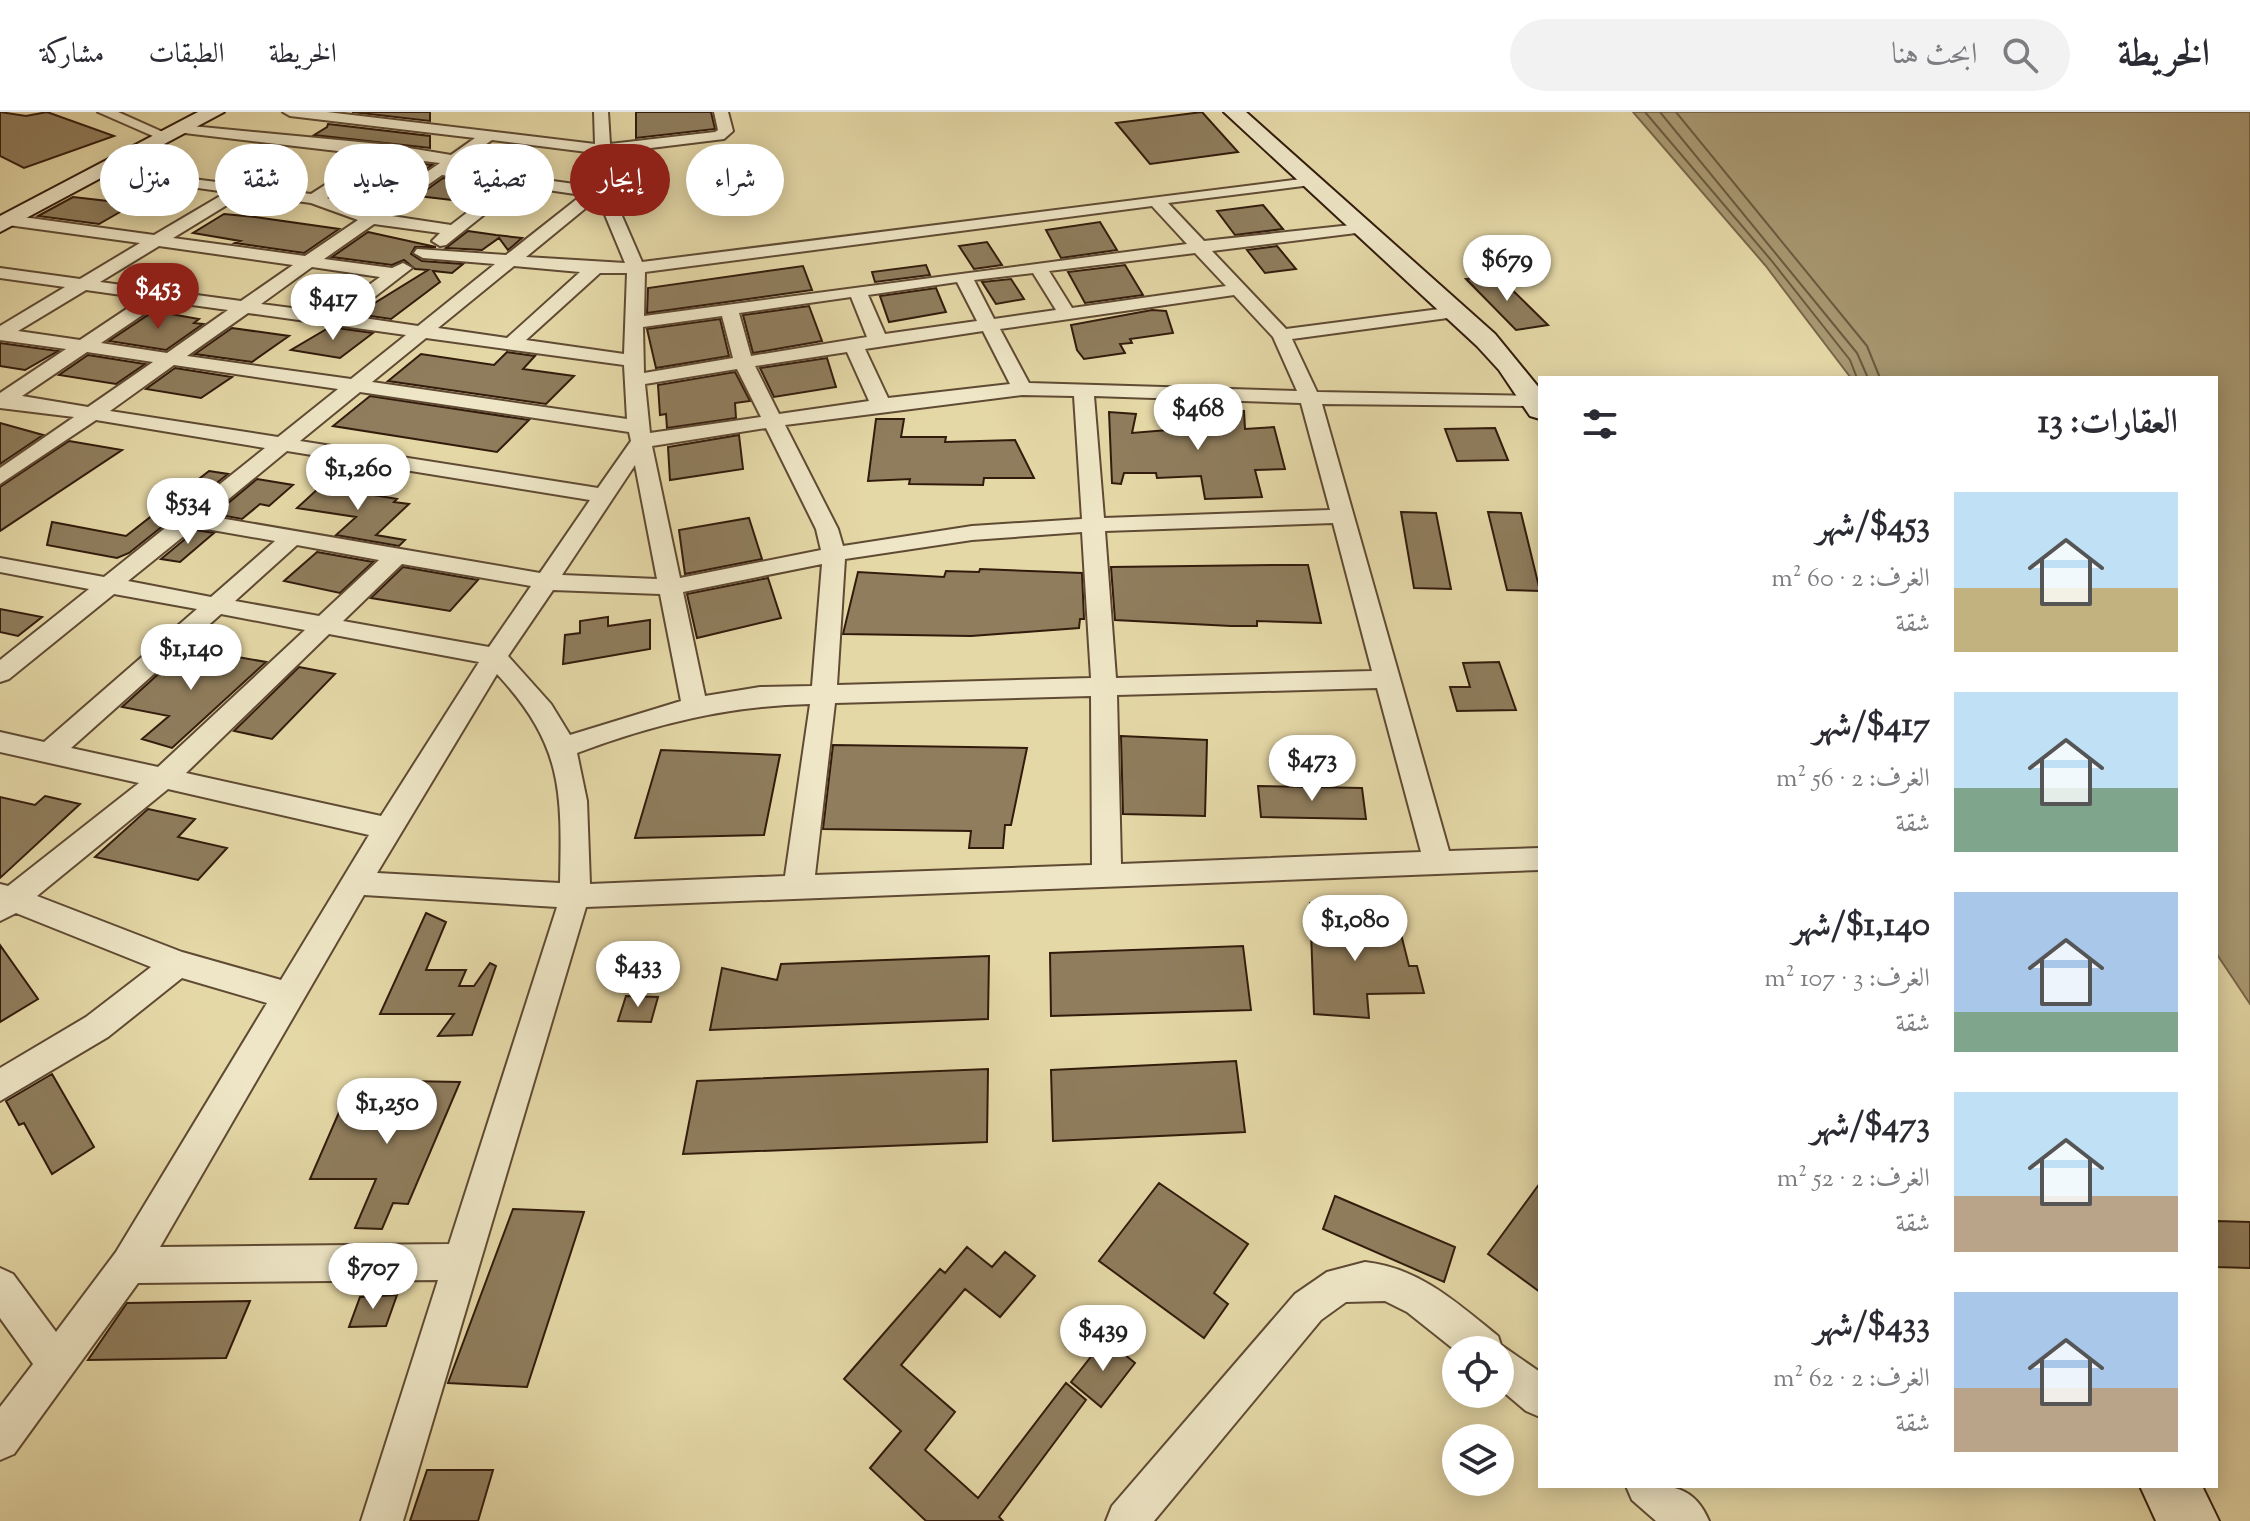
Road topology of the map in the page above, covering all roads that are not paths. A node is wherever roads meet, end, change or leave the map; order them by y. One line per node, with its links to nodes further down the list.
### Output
1 (105, 112): 12 (street)
2 (214, 112): 12 (street)
3 (393, 112): 10 (street)
4 (458, 112): 11 (street)
5 (601, 112): 18 (street)
6 (721, 112): 19 (street)
7 (1234, 112): 27 (street)
8 (279, 116): 9 (street); 14 (street)
9 (362, 120): 10 (street); 20 (street)
10 (379, 122): 11 (street)
11 (430, 127): 13 (street); 16 (street)
12 (174, 133): 14 (street); 15 (street)
13 (491, 134): 17 (street); 22 (street)
14 (240, 136): 20 (street)
15 (153, 144)
16 (401, 144)
17 (477, 144)
18 (602, 144)
19 (647, 144)
20 (321, 145): 21 (street)
21 (324, 145)
22 (570, 145)
23 (445, 166): 24 (street)
24 (439, 170): 25 (street); 36 (street)
25 (445, 171)
26 (100, 172): 37 (street)
27 (1311, 180): 31 (street); 38 (street)
28 (324, 193): 30 (street)
29 (308, 198): 30 (street)
30 (314, 199): 36 (street)
31 (1157, 201): 41 (street); 47 (street)
32 (215, 205): 40 (street)
33 (471, 216): 39 (street)
34 (570, 216): 43 (street)
35 (611, 216): 47 (street)
36 (369, 218): 39 (street); 44 (street)
37 (4, 223): 40 (street)
38 (1364, 227): 41 (street); 57 (street)
39 (453, 230): 42 (street)
40 (153, 241): 44 (street); 51 (street)
41 (1197, 246): 45 (street); 52 (street)
42 (423, 253): 43 (street); 49 (street)
43 (513, 261): 46 (street); 63 (street)
44 (304, 262): 49 (street); 55 (street)
45 (1037, 266): 50 (street); 58 (street)
46 (595, 268): 47 (street); 66 (street)
47 (636, 268): 60 (street)
48 (0, 273): 51 (street)
49 (396, 274): 59 (street)
50 (963, 276): 53 (street); 61 (street)
51 (82, 285): 54 (street); 62 (street)
52 (1239, 289): 58 (street); 64 (street)
53 (857, 291): 56 (street); 65 (street)
54 (160, 295): 55 (street); 68 (street)
55 (242, 307): 59 (street); 69 (street)
56 (729, 309): 60 (street); 70 (street)
57 (1455, 312): 64 (street); 78 (street)
58 (1068, 315): 61 (street)
59 (333, 320): 63 (street)
60 (634, 323): 71 (street)
61 (991, 326): 65 (street); 73 (street)
62 (0, 334): 68 (street)
63 (422, 334): 66 (street); 72 (street)
64 (1281, 335): 75 (street)
65 (878, 341): 67 (street)
66 (510, 345): 71 (street)
67 (854, 345): 70 (street); 77 (street)
68 (82, 347): 69 (street); 76 (street)
69 (168, 359): 72 (street); 79 (street)
70 (744, 364): 71 (street); 80 (street)
71 (633, 371): 81 (street)
72 (355, 388): 81 (street); 82 (street)
73 (1022, 389): 74 (street); 77 (street)
74 (1084, 390): 75 (street); 87 (street)
75 (1310, 398): 78 (street); 85 (street)
76 (1, 400): 79 (street)
77 (881, 405): 80 (street)
78 (1537, 405)
79 (93, 413): 82 (street); 83 (street)
80 (775, 422): 81 (street); 90 (street)
81 (639, 434): 84 (street); 94 (street)
82 (286, 444): 84 (street); 86 (street)
83 (0, 478)
84 (604, 496): 92 (street)
85 (1343, 516): 87 (street); 99 (street)
86 (191, 520): 88 (street); 93 (street)
87 (1092, 525): 90 (street); 100 (street)
88 (292, 538): 89 (street); 95 (street)
89 (397, 556): 92 (street); 96 (street)
90 (834, 556): 94 (street); 101 (street)
91 (1, 567): 93 (street)
92 (548, 582): 94 (street); 97 (street)
93 (111, 584): 95 (street); 98 (street)
94 (670, 587): 102 (street)
95 (217, 605): 96 (street); 105 (street)
96 (325, 625): 97 (street); 106 (street)
97 (495, 657): 104 (street); 107 (street)
98 (0, 673)
99 (1389, 679): 100 (street); 109 (street)
100 (1104, 689): 101 (street); 110 (street)
101 (824, 692): 102 (street); 112 (street)
102 (694, 704): 104 (street)
103 (0, 742): 105 (street)
104 (563, 748): 113 (street)
105 (50, 752): 106 (street)
106 (165, 777): 107 (street); 114 (street)
107 (388, 828): 111 (street)
108 (1538, 859): 109 (street)
109 (1438, 863): 110 (street)
110 (1107, 874): 112 (street)
111 (357, 883): 113 (street); 116 (street)
112 (798, 890): 113 (street)
113 (575, 896): 118 (street)
114 (5, 901): 115 (street)
115 (178, 964): 116 (street); 117 (street)
116 (286, 995): 119 (street)
117 (0, 1086)
118 (464, 1262): 119 (street); 128 (street)
119 (129, 1265): 122 (street)
120 (0, 1287): 122 (street)
121 (1467, 1336): 129 (street)
122 (57, 1365): 125 (street)
123 (1514, 1376): 124 (street)
124 (1538, 1395)
125 (0, 1440)
126 (1648, 1488): 130 (street)
127 (2170, 1488): 131 (street)
128 (382, 1521)
129 (1127, 1521)
130 (1688, 1521)
131 (2189, 1521)

